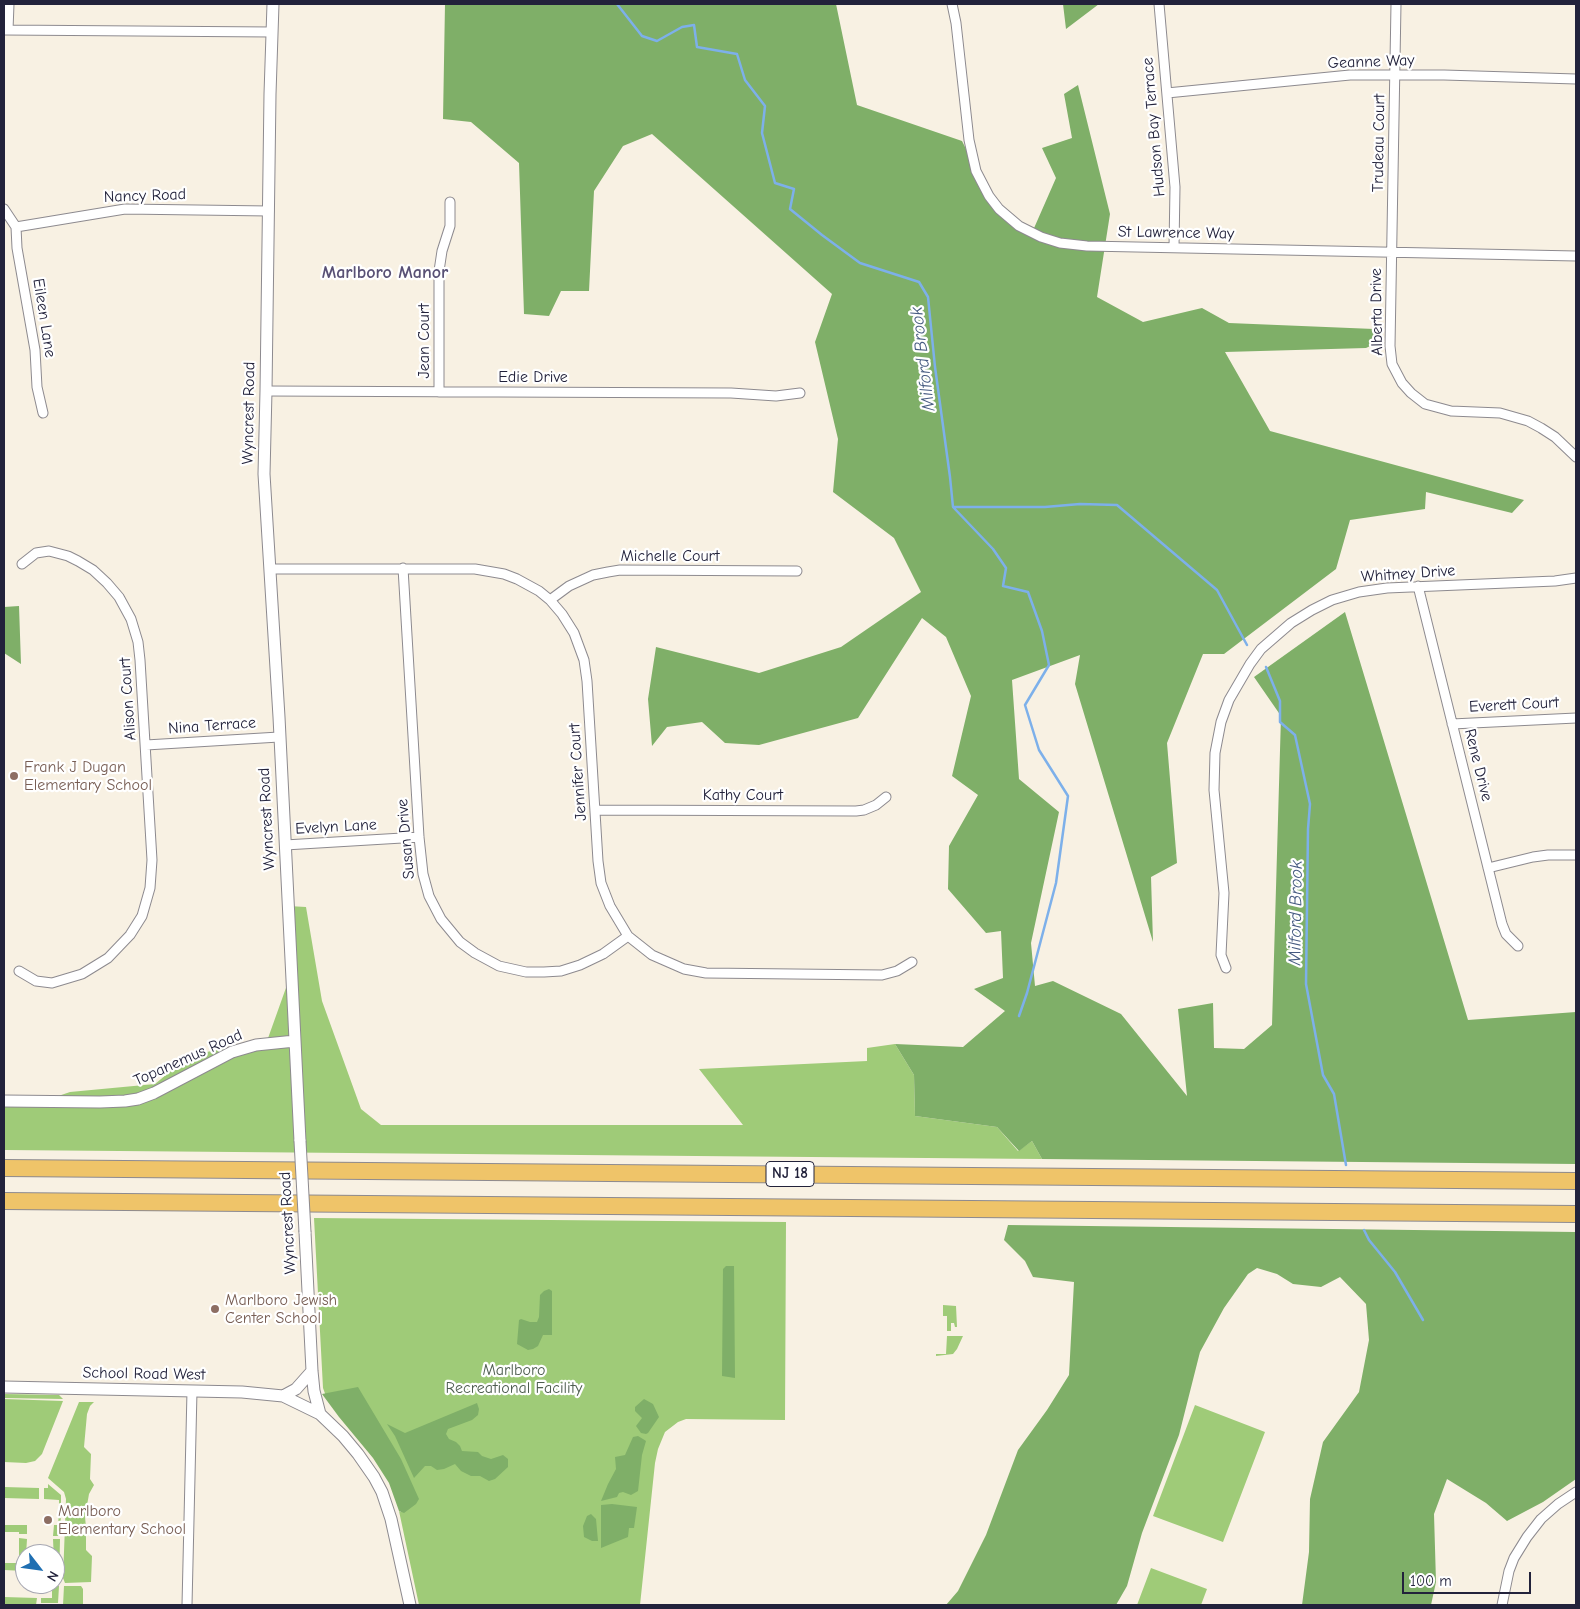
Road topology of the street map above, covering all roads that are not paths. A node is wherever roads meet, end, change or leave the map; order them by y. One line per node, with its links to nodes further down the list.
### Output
1 (9, 4): 6 (street)
2 (273, 4): 7 (street, Wyncrest Road)
3 (952, 4): 15 (street, St Lawrence Way)
4 (1159, 4): 10 (street, Hudson Bay Terrace)
5 (1396, 4): 8 (street, Trudeau Court)
6 (6, 30): 7 (street)
7 (272, 32): 13 (street, Wyncrest Road)
8 (1395, 75): 9 (street, Geanne Way); 10 (street, Geanne Way); 16 (street, Trudeau Court)
9 (1576, 79)
10 (1168, 92): 15 (street, Hudson Bay Terrace)
11 (450, 202): 19 (street, Jean Court)
12 (4, 209): 14 (street)
13 (269, 211): 14 (street, Nancy Road); 18 (street, Wyncrest Road)
14 (16, 228): 21 (street, Eileen Lane)
15 (1174, 247): 16 (street, St Lawrence Way)
16 (1391, 252): 17 (street, St Lawrence Way); 22 (street, Alberta Drive)
17 (1576, 256)
18 (266, 391): 19 (street, Edie Drive); 25 (street, Wyncrest Road)
19 (439, 392): 20 (street, Edie Drive)
20 (800, 393)
21 (43, 413)
22 (1576, 457)
23 (22, 564): 33 (street, Alison Court)
24 (403, 568): 25 (street, Jennifer Court); 29 (street, Jennifer Court); 36 (street, Susan Drive)
25 (270, 569): 32 (street, Wyncrest Road)
26 (797, 571): 29 (street, Michelle Court)
27 (1576, 578): 28 (street, Whitney Drive)
28 (1418, 586): 31 (street, Rene Drive); 43 (street, Whitney Drive)
29 (550, 600): 35 (street, Jennifer Court)
30 (1576, 718): 31 (street, Everett Court)
31 (1452, 724): 39 (street, Rene Drive)
32 (279, 737): 33 (street, Nina Terrace); 37 (street, Wyncrest Road)
33 (146, 745): 44 (street, Alison Court)
34 (886, 797): 35 (street, Kathy Court)
35 (596, 810): 40 (street, Jennifer Court)
36 (419, 837): 37 (street, Evelyn Lane); 40 (street, Susan Drive)
37 (285, 845): 45 (street, Wyncrest Road)
38 (1576, 855): 39 (street)
39 (1488, 868): 41 (street, Rene Drive)
40 (628, 936): 42 (street, Jennifer Court)
41 (1518, 946)
42 (912, 962)
43 (1226, 968)
44 (18, 971)
45 (294, 1041): 46 (street, Topanemus Road); 51 (street, Wyncrest Road, bridge)
46 (4, 1101)
47 (4, 1168): 48 (highway, NJ 18)
48 (1576, 1181)
49 (4, 1201): 50 (highway, NJ 18)
50 (1576, 1214)
51 (312, 1371): 54 (street); 55 (street, Wyncrest Road)
52 (4, 1387): 53 (street, School Road West)
53 (192, 1391): 54 (street, School Road West); 57 (street)
54 (283, 1396): 55 (street, School Road West)
55 (320, 1414): 58 (street)
56 (1576, 1492): 59 (street)
57 (187, 1605)
58 (410, 1605)
59 (1502, 1605)

